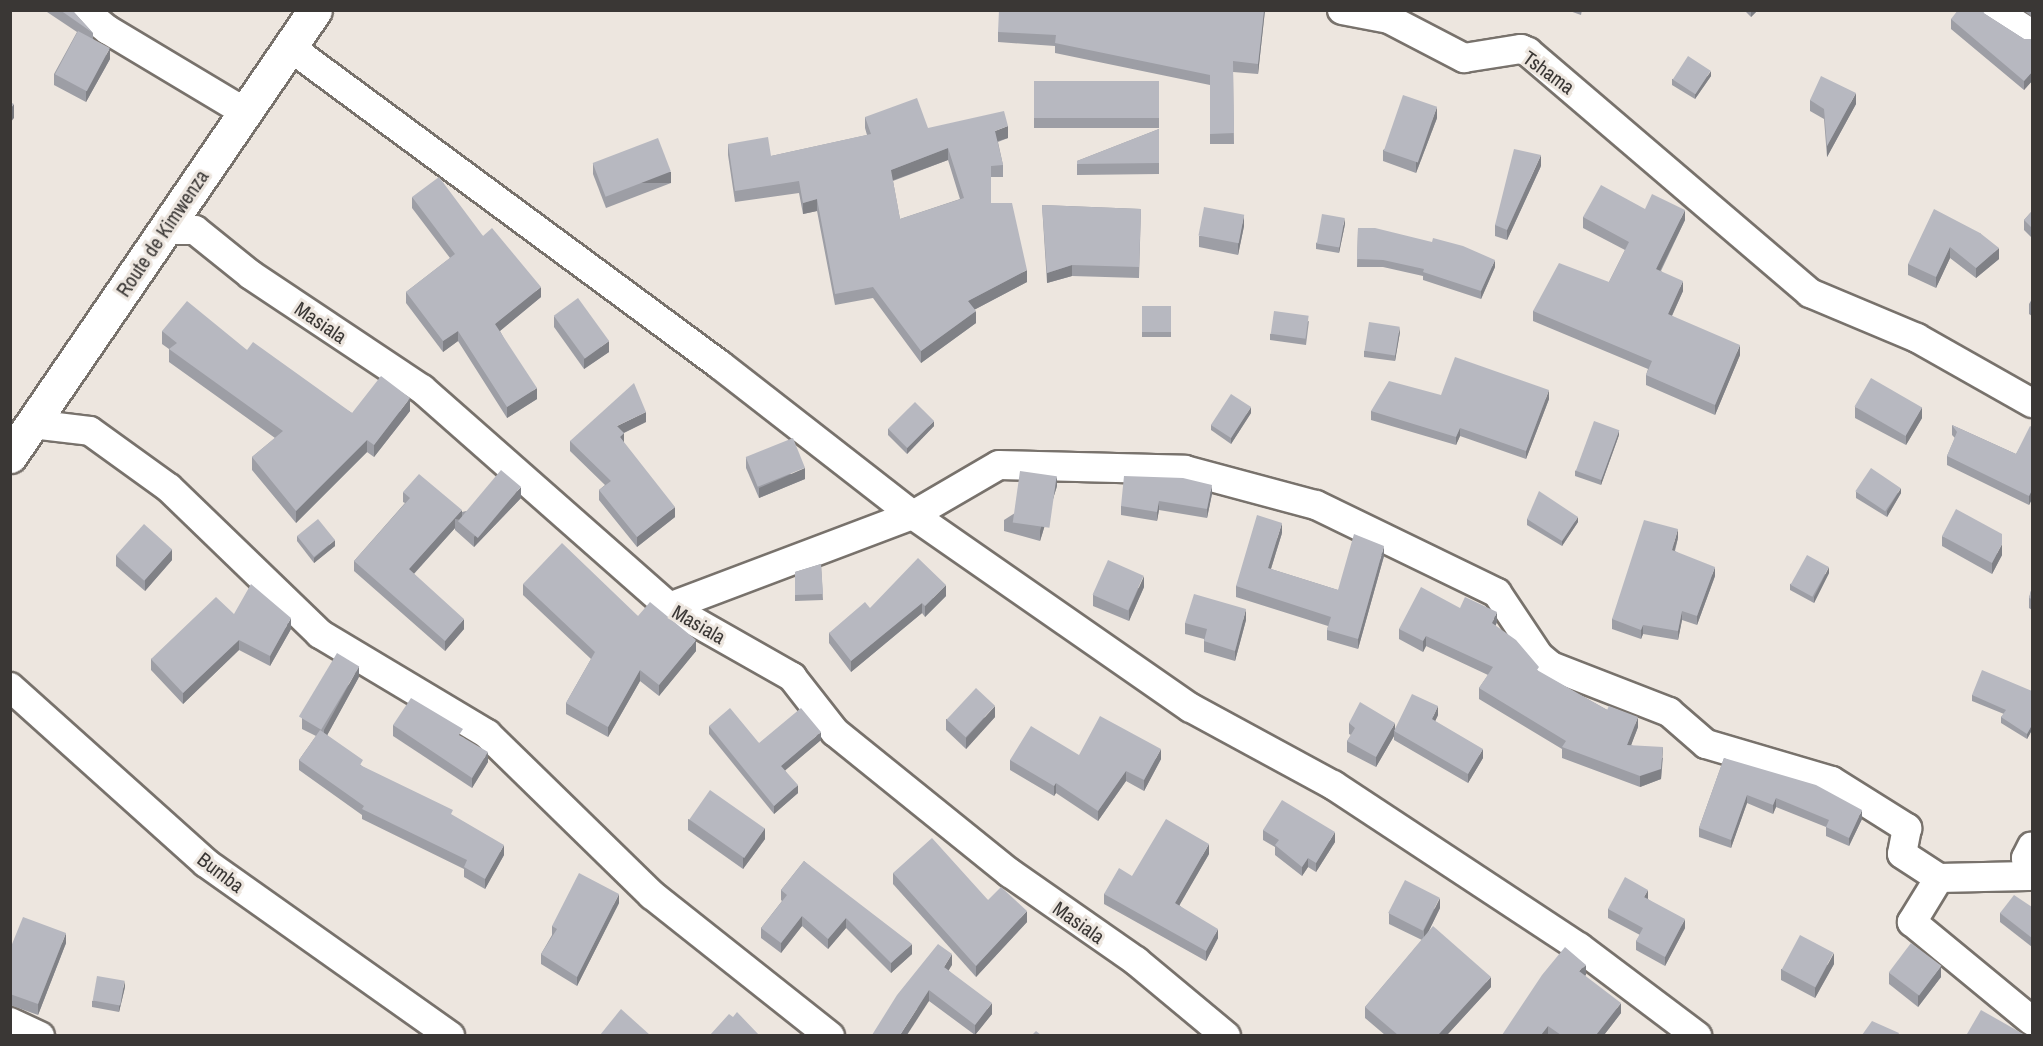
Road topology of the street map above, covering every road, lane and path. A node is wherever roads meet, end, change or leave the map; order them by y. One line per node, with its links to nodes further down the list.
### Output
1 (83, 10): 7 (street)
2 (315, 10): 6 (street, Route de Kimwenza)
3 (1342, 10): 9 (street, Tshama)
4 (1994, 10): 5 (street)
5 (2032, 34)
6 (291, 48): 7 (street, Route de Kimwenza); 12 (street)
7 (245, 112): 8 (street, Route de Kimwenza)
8 (164, 230): 10 (street, Route de Kimwenza); 13 (street, Masiala)
9 (2032, 403)
10 (32, 424): 11 (street, Route de Kimwenza); 21 (street)
11 (10, 456)
12 (913, 515): 13 (street); 16 (street); 23 (street)
13 (669, 608): 22 (street, Masiala)
14 (10, 687): 20 (street, Bumba)
15 (2032, 846): 16 (street)
16 (1939, 878): 17 (street)
17 (2032, 1021)
18 (10, 1022): 19 (street)
19 (40, 1035)
20 (450, 1035)
21 (830, 1035)
22 (1226, 1035)
23 (1697, 1035)

